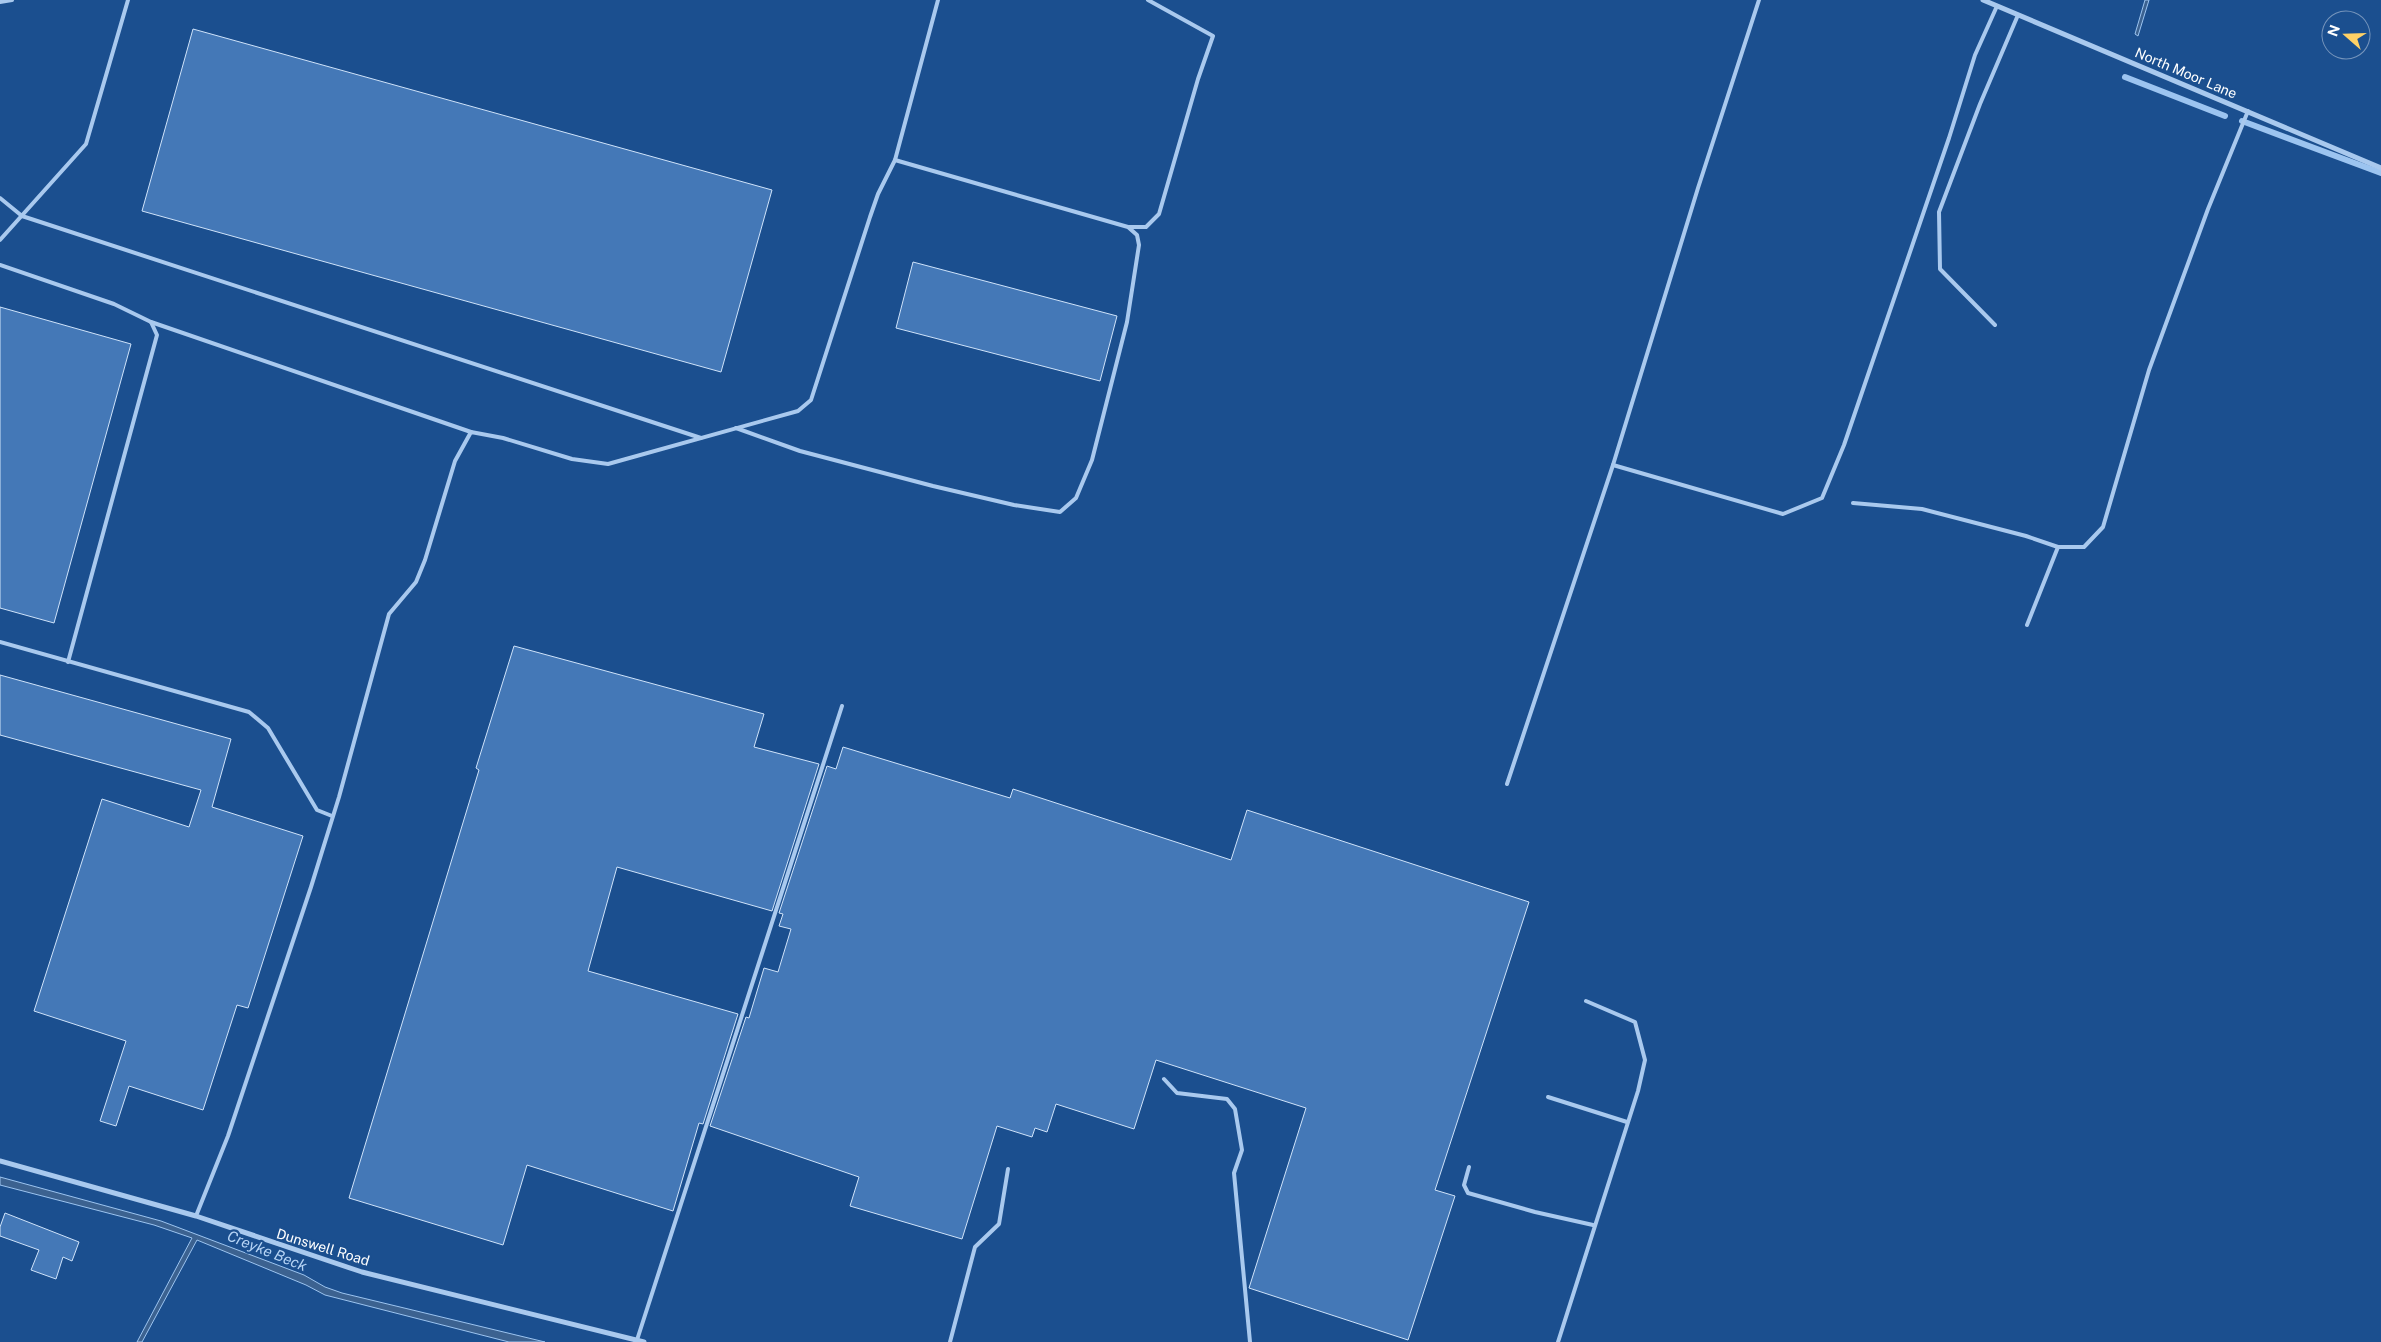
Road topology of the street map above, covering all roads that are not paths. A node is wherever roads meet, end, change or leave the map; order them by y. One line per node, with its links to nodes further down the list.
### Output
1 (12, 0): 7 (lane)
2 (128, 0): 14 (lane)
3 (938, 0): 11 (lane)
4 (1148, 0): 15 (lane)
5 (1759, 0): 23 (lane)
6 (1983, 0): 8 (street, North Moor Lane)
7 (0, 2)
8 (1997, 6): 9 (street, North Moor Lane); 23 (lane)
9 (2018, 15): 10 (street, North Moor Lane); 19 (lane)
10 (2248, 112): 12 (street, North Moor Lane); 25 (lane)
11 (895, 160): 15 (lane); 20 (lane)
12 (2381, 168)
13 (0, 198): 14 (lane)
14 (22, 216): 16 (lane); 22 (lane)
15 (1128, 227): 20 (lane)
16 (0, 240)
17 (0, 265): 18 (lane)
18 (151, 322): 21 (lane); 28 (lane)
19 (1995, 325)
20 (736, 428): 22 (lane)
21 (471, 432): 22 (lane); 31 (lane)
22 (701, 438)
23 (1613, 465): 30 (lane)
24 (1853, 503): 25 (lane)
25 (2058, 547): 26 (lane)
26 (2027, 625)
27 (0, 642): 28 (lane)
28 (68, 662): 31 (lane)
29 (842, 706): 42 (lane)
30 (1507, 784)
31 (332, 816): 39 (lane)
32 (1586, 1001): 35 (lane)
33 (1164, 1079): 45 (lane)
34 (1548, 1097): 35 (lane)
35 (1627, 1122): 40 (lane)
36 (0, 1161): 39 (street, Dunswell Road)
37 (1469, 1167): 40 (lane)
38 (1008, 1169): 44 (lane)
39 (196, 1216): 41 (street, Dunswell Road)
40 (1593, 1225): 46 (lane)
41 (626, 1340): 42 (street, Dunswell Road)
42 (637, 1340): 43 (street, Dunswell Road)
43 (644, 1342)
44 (950, 1342)
45 (1250, 1342)
46 (1558, 1342)

